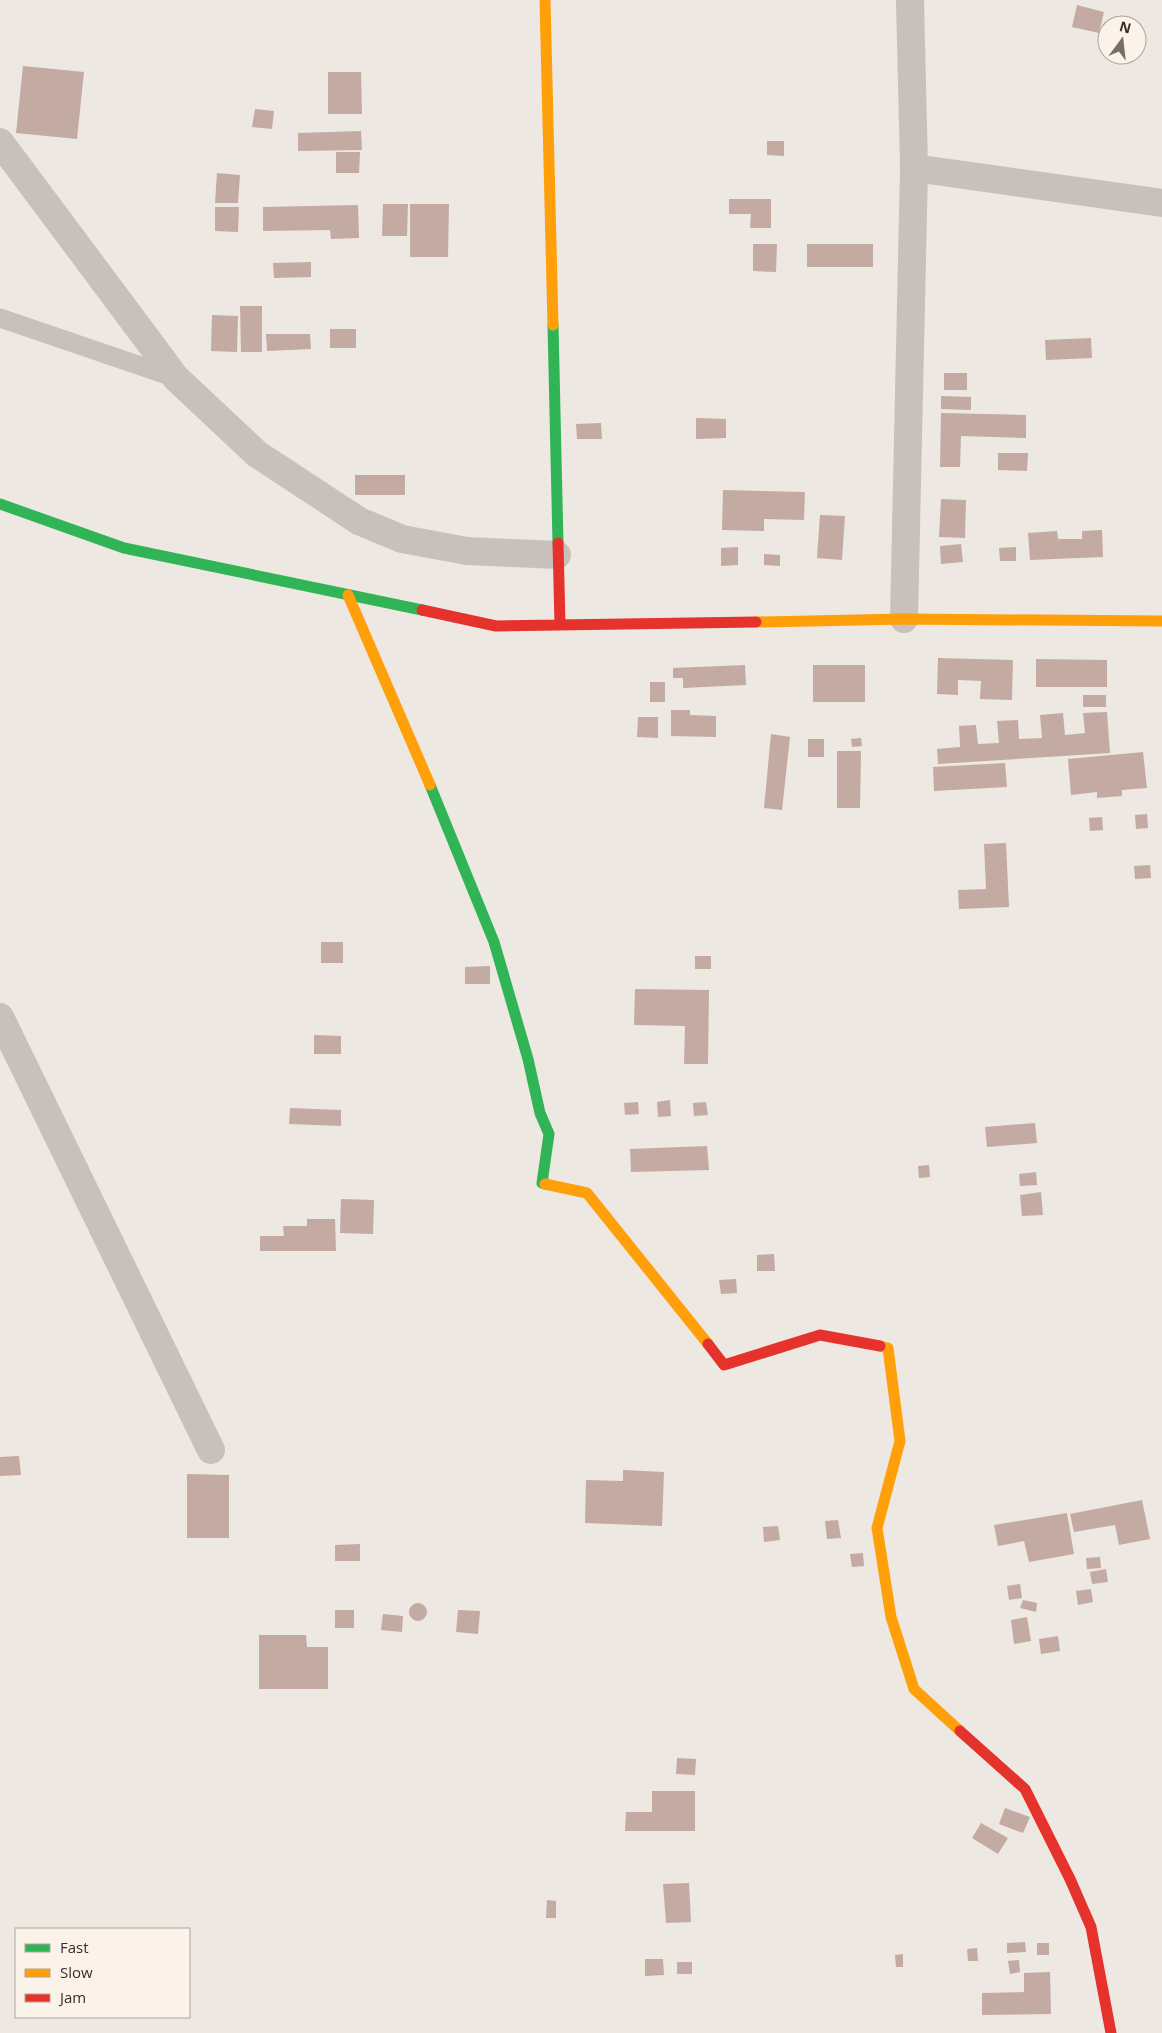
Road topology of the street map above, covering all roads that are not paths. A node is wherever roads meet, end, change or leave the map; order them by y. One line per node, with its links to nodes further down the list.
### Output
1 (545, 0): 9 (street)
2 (910, 0): 4 (street)
3 (0, 142): 7 (street)
4 (914, 168): 5 (street); 11 (street)
5 (1162, 203)
6 (0, 318): 7 (lane)
7 (176, 378): 9 (street)
8 (0, 504): 10 (street)
9 (557, 555): 13 (street)
10 (348, 595): 13 (street); 16 (street)
11 (904, 619): 12 (street); 13 (street)
12 (1162, 621)
13 (560, 625)
14 (0, 1017): 15 (street)
15 (211, 1450)
16 (1111, 2033)

